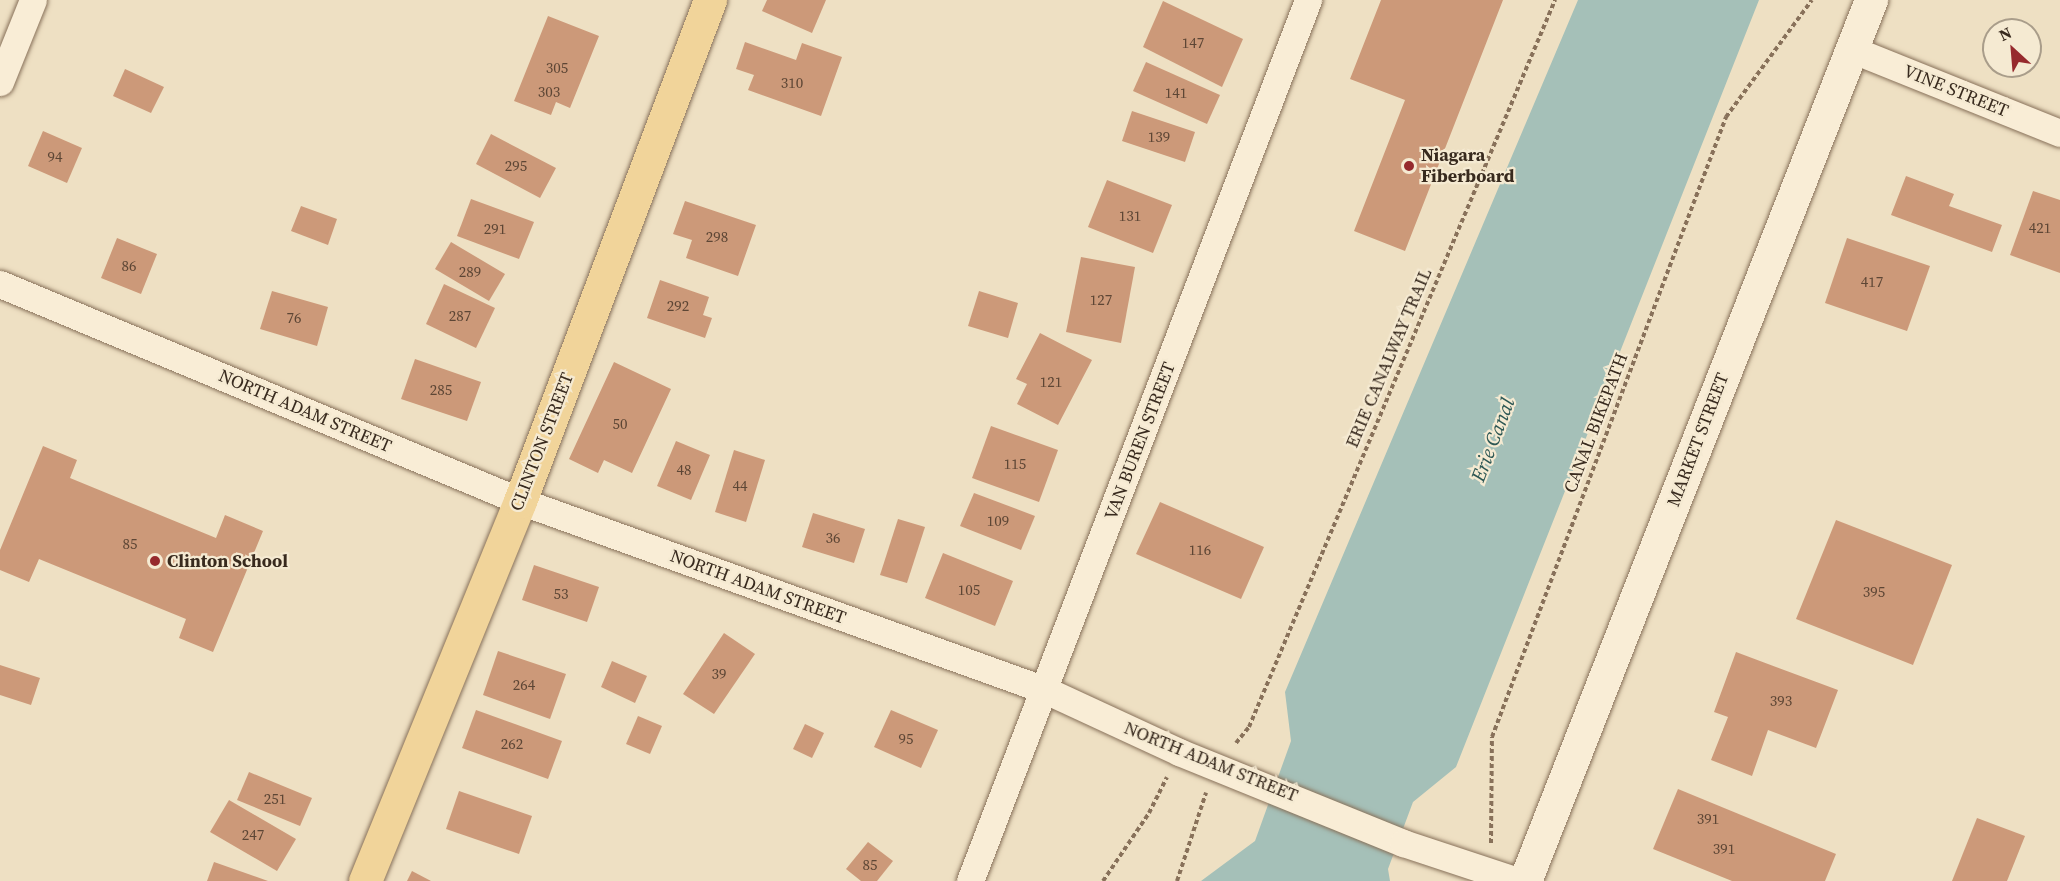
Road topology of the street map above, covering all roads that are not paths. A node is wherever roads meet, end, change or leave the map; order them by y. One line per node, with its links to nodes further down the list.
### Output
1 (33, 0): 6 (street)
2 (710, 0): 9 (main road, CLINTON STREET)
3 (1308, 0): 10 (street, VAN BUREN STREET)
4 (1871, 0): 5 (street, MARKET STREET)
5 (1851, 49): 7 (street, VINE STREET); 14 (street, MARKET STREET)
6 (0, 82)
7 (2060, 133)
8 (0, 284): 9 (street, NORTH ADAM STREET)
9 (520, 501): 10 (street, NORTH ADAM STREET); 11 (main road, CLINTON STREET)
10 (1045, 690): 12 (street, VAN BUREN STREET); 13 (street, NORTH ADAM STREET)
11 (365, 881)
12 (970, 881)
13 (1518, 881)
14 (1525, 881)

